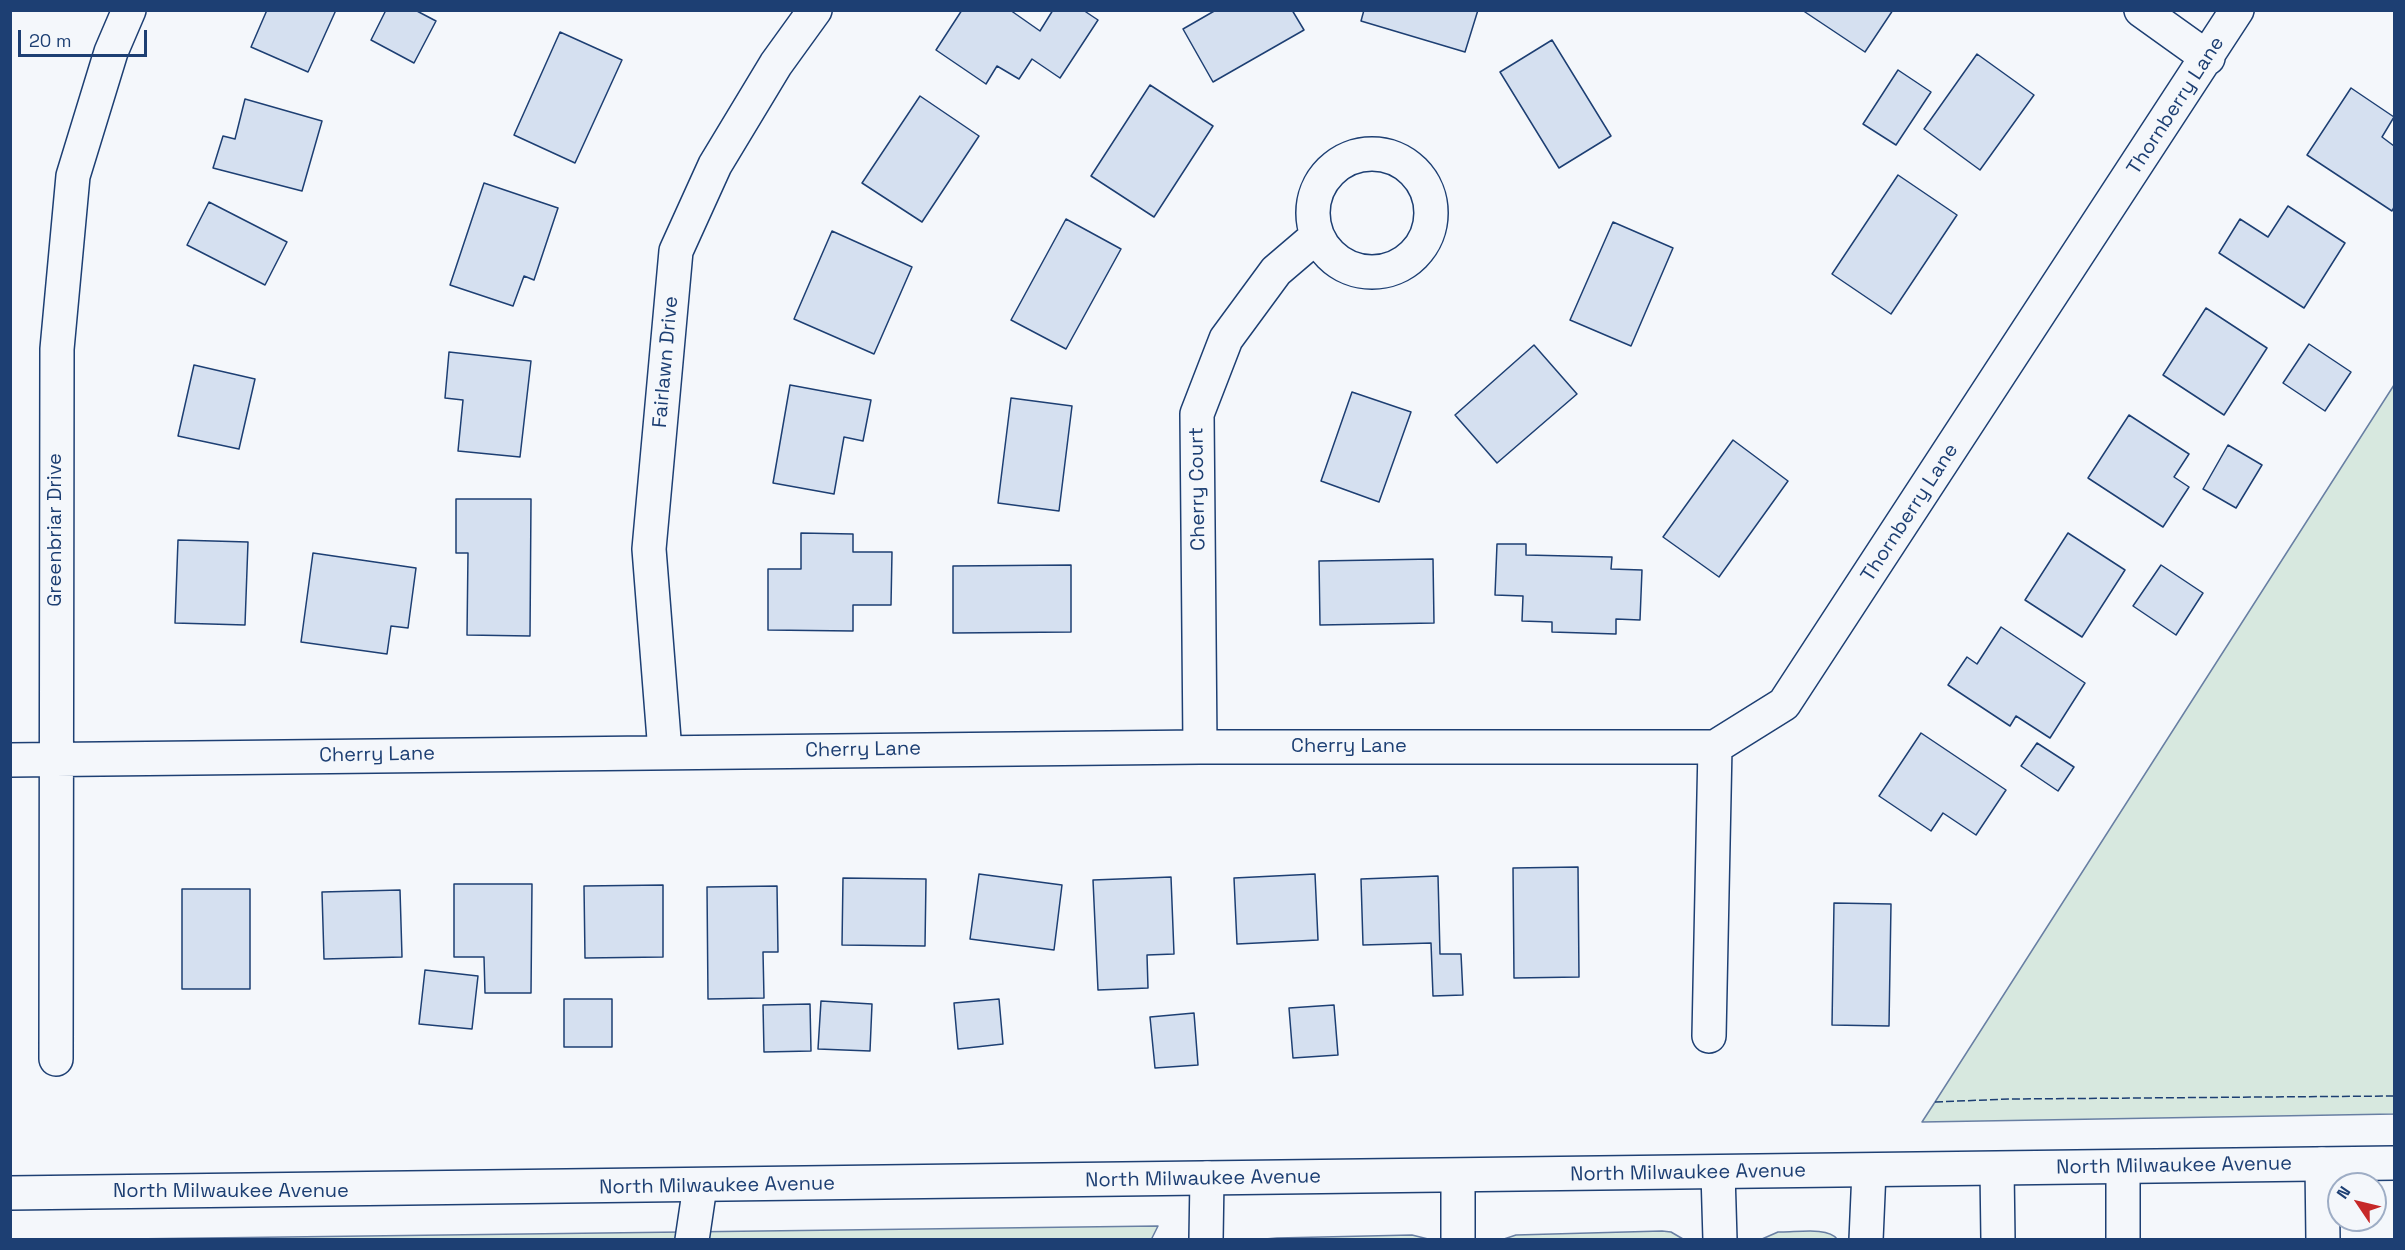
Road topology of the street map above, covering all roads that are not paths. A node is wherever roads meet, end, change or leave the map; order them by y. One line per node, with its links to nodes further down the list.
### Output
1 (129, 10): 11 (street, Greenbriar Drive)
2 (815, 10): 9 (street, Fairlawn Drive)
3 (2141, 10): 5 (street)
4 (2237, 10): 5 (street, Thornberry Lane)
5 (2208, 58): 8 (street, Thornberry Lane)
6 (1317, 236): 7 (street, Cherry Court)
7 (1200, 747): 8 (street, Cherry Lane); 9 (street, Cherry Lane)
8 (1715, 747): 12 (street)
9 (665, 752): 11 (street, Cherry Lane)
10 (10, 760): 11 (street, Cherry Lane)
11 (55, 760): 13 (street, Greenbriar Drive)
12 (1709, 1036)
13 (56, 1059)
14 (2394, 1163): 15 (street, North Milwaukee Avenue)
15 (2322, 1164): 16 (street, North Milwaukee Avenue); 31 (street)
16 (2123, 1167): 17 (street, North Milwaukee Avenue); 30 (street)
17 (1998, 1169): 18 (street, North Milwaukee Avenue); 29 (street)
18 (1869, 1171): 19 (street, North Milwaukee Avenue); 28 (street)
19 (1718, 1173): 20 (street, North Milwaukee Avenue); 27 (street)
20 (1458, 1176): 21 (street, North Milwaukee Avenue); 26 (street)
21 (1207, 1178): 22 (street, North Milwaukee Avenue); 25 (street)
22 (700, 1186): 23 (street, North Milwaukee Avenue); 24 (street)
23 (10, 1193)
24 (692, 1239)
25 (1206, 1239)
26 (1458, 1239)
27 (1720, 1239)
28 (1866, 1239)
29 (1998, 1239)
30 (2123, 1239)
31 (2323, 1239)

